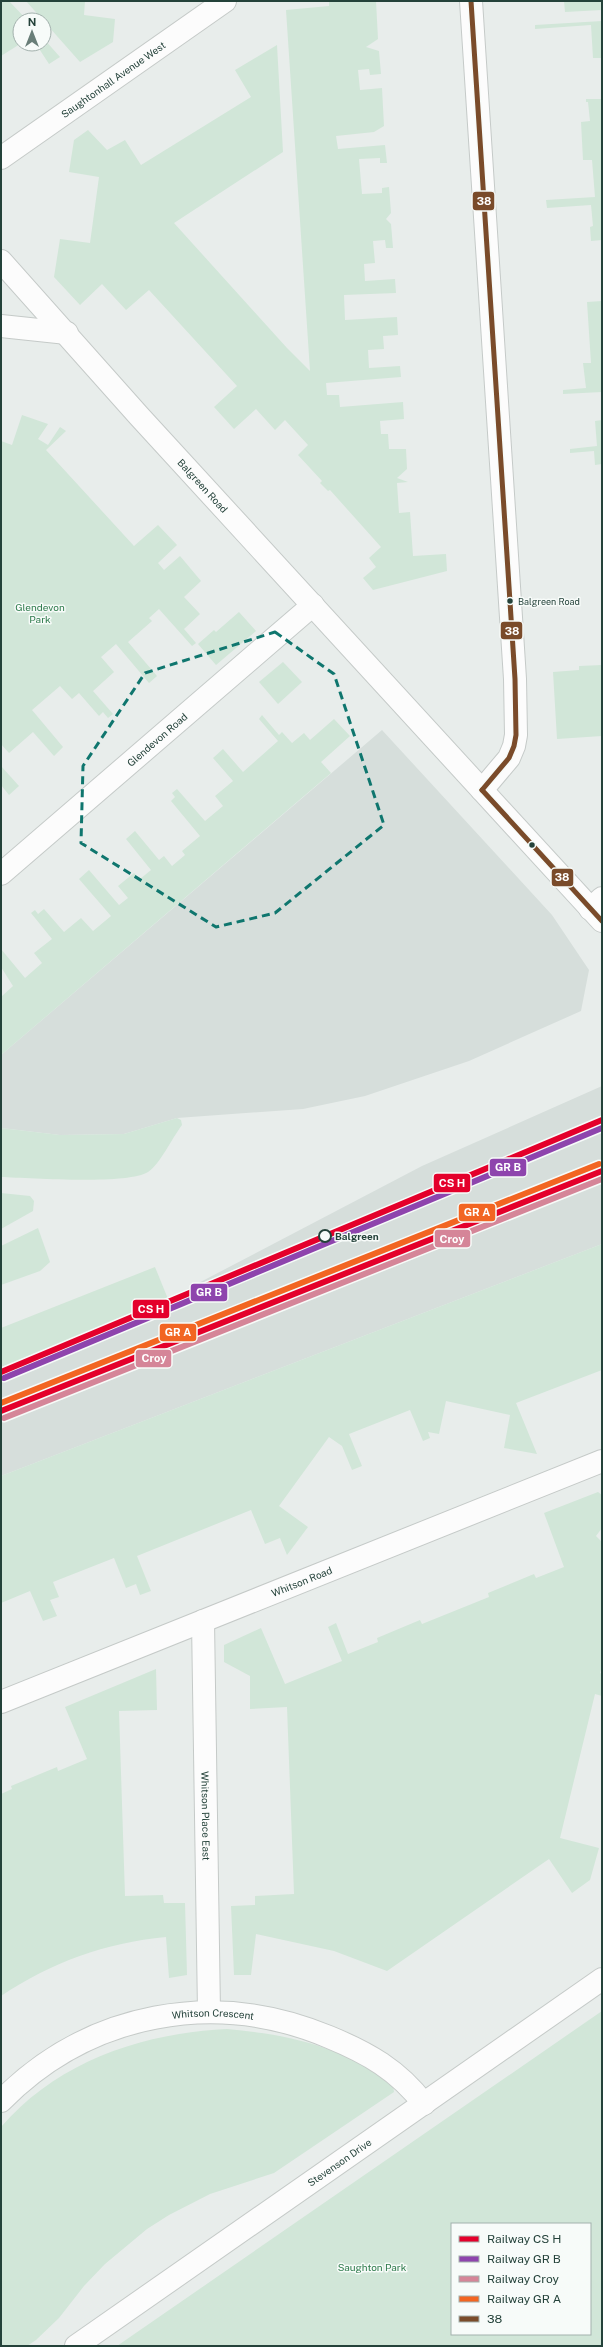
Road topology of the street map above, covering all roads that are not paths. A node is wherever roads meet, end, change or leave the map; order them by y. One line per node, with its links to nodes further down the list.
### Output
1 (471, 1): 8 (street)
2 (222, 2): 3 (street, Saughtonhall Avenue West)
3 (1, 158)
4 (1, 261): 6 (street, Balgreen Road)
5 (1, 326): 6 (street)
6 (67, 333): 7 (street, Balgreen Road)
7 (313, 605): 8 (street, Balgreen Road); 9 (street, Glendevon Road)
8 (482, 790): 10 (street, Balgreen Road)
9 (1, 874)
10 (598, 909)
11 (602, 1461): 12 (street, Whitson Road)
12 (203, 1621): 13 (street, Whitson Road); 15 (street, Whitson Place East)
13 (1, 1702)
14 (602, 1979): 17 (street, Stevenson Drive)
15 (209, 2012): 16 (street, Whitson Crescent); 17 (street, Whitson Crescent)
16 (1, 2101)
17 (424, 2104): 18 (street, Stevenson Drive)
18 (76, 2346)

